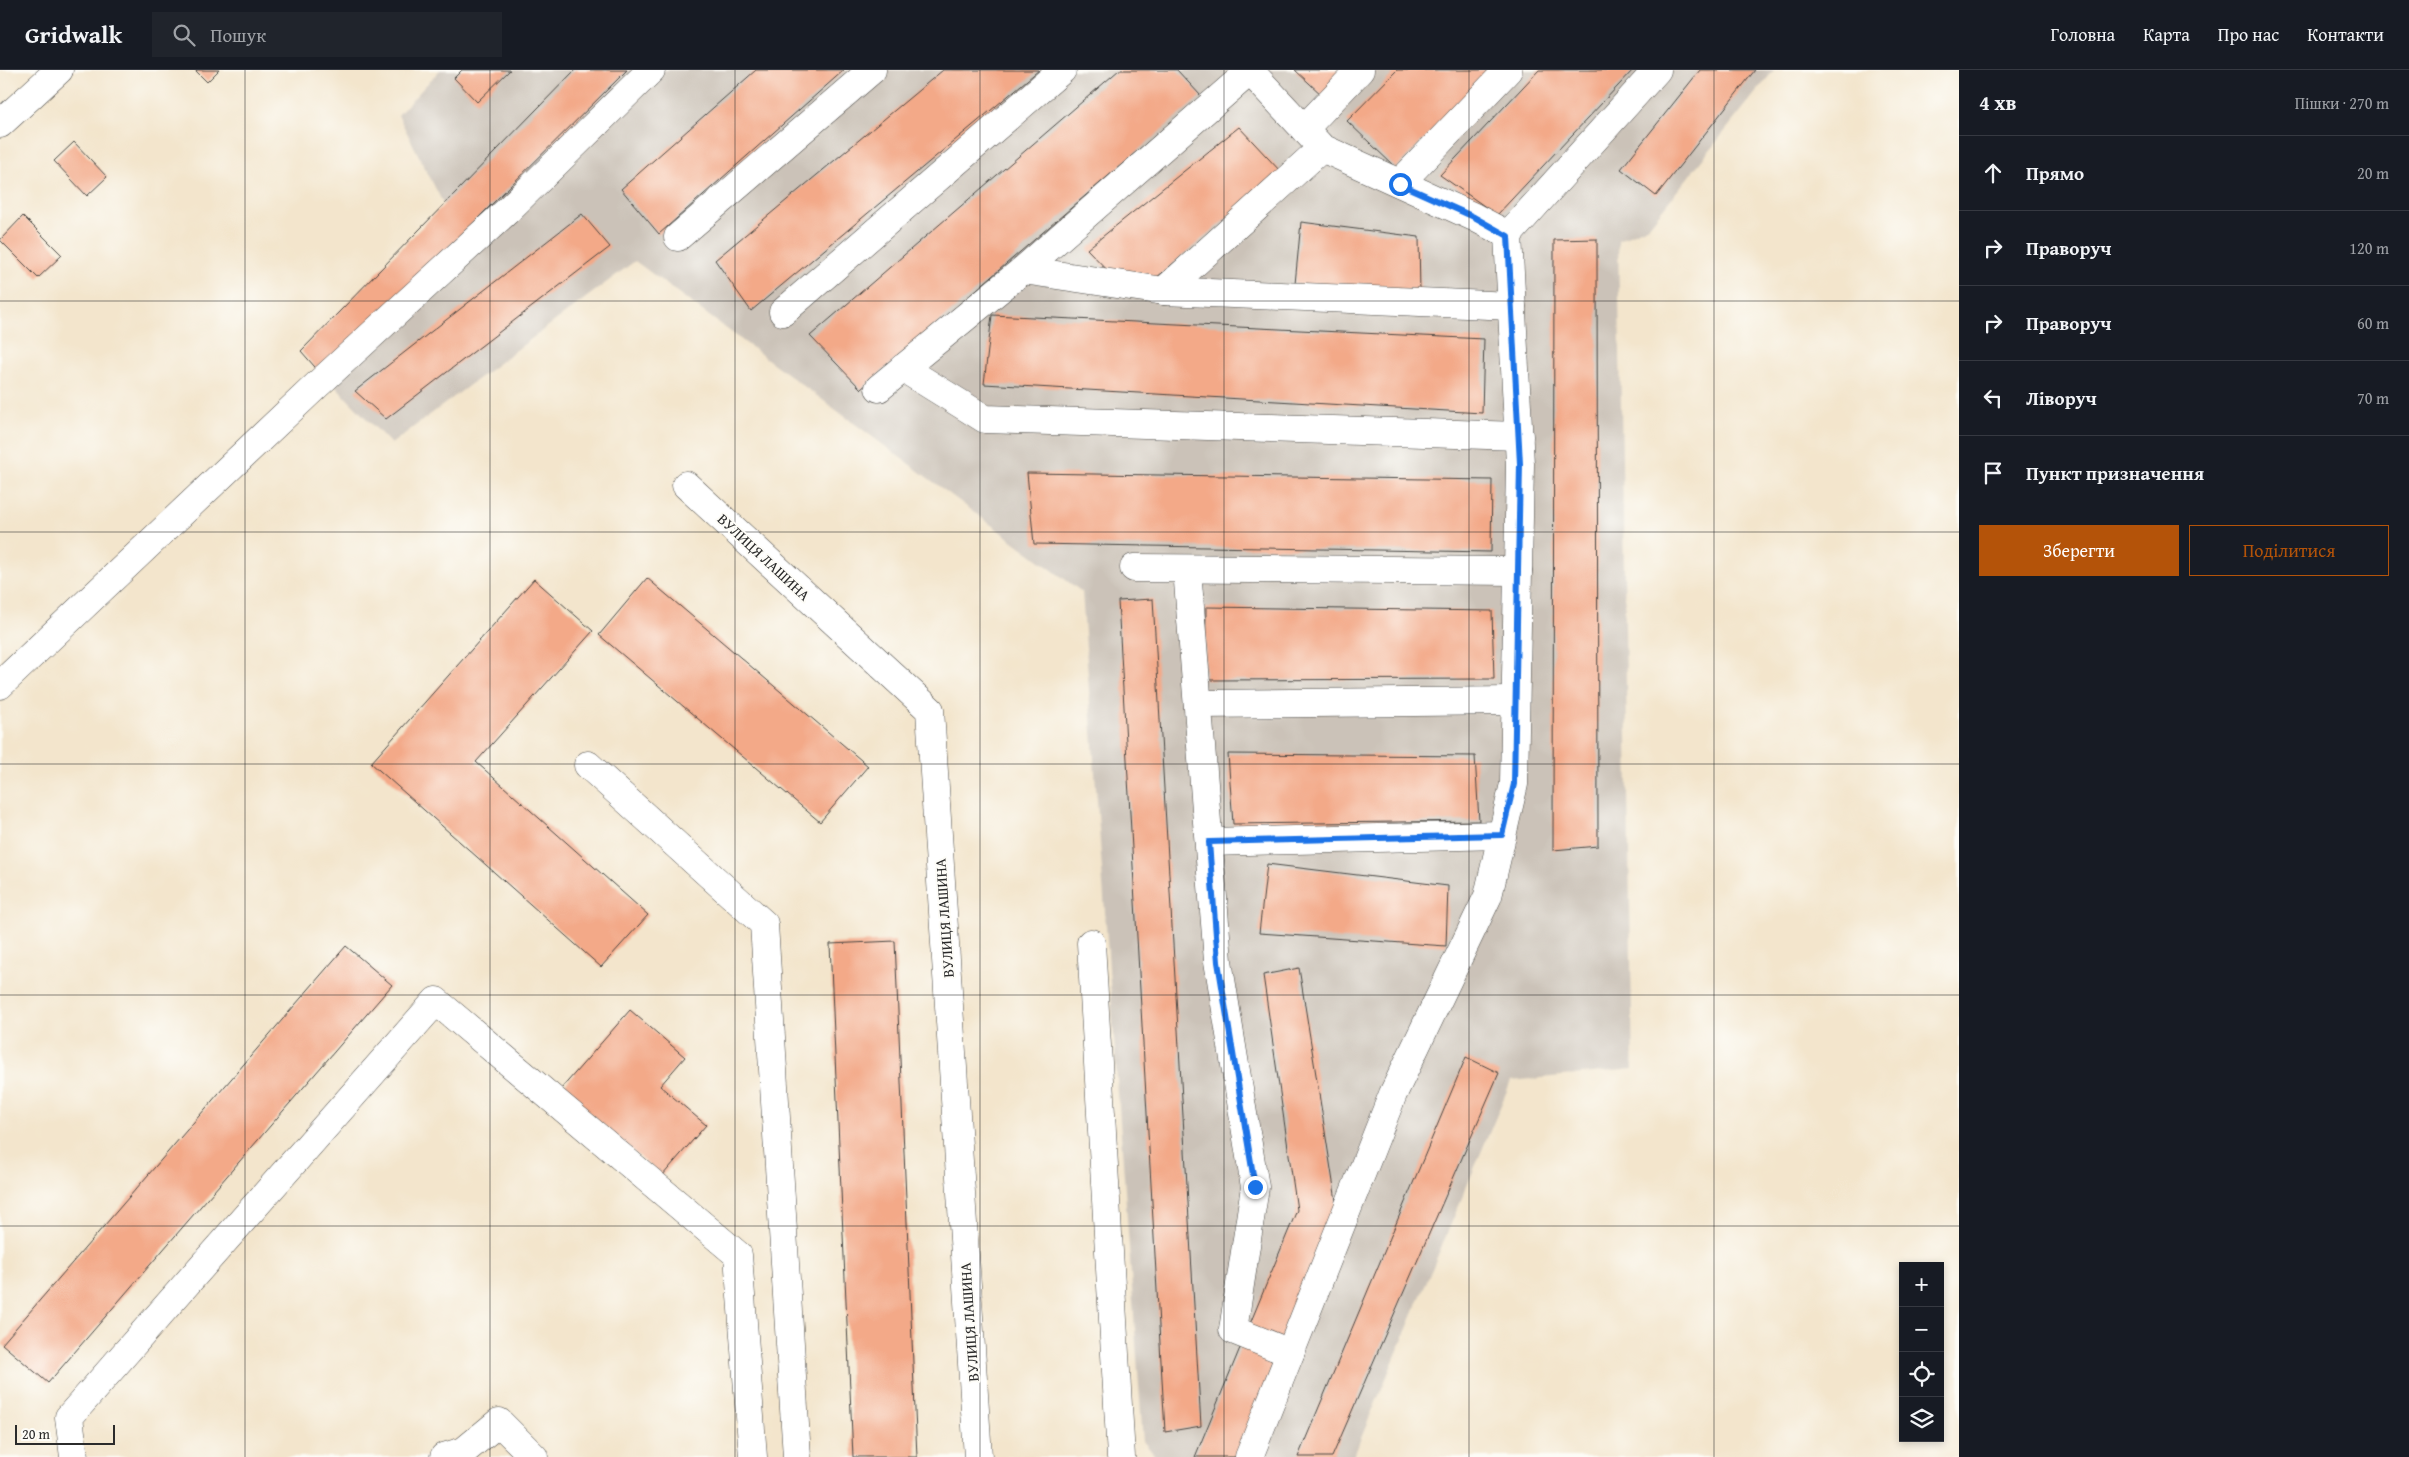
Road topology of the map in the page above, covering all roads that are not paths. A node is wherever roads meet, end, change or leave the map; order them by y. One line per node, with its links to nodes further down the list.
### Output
1 (59, 70): 9 (street)
2 (651, 70): 25 (street)
3 (872, 70): 13 (street)
4 (1062, 70): 17 (street)
5 (1360, 70): 10 (street)
6 (1508, 70): 11 (street)
7 (1657, 70): 12 (street)
8 (1249, 71): 10 (street); 14 (street)
9 (0, 124)
10 (1313, 138): 11 (street); 15 (street)
11 (1400, 184): 12 (street)
12 (1508, 236): 16 (street)
13 (678, 237)
14 (1023, 270): 15 (street); 18 (street)
15 (1164, 291): 16 (street)
16 (1512, 306): 20 (street)
17 (783, 312)
18 (903, 368): 19 (street); 20 (street)
19 (879, 388)
20 (1519, 436): 24 (street)
21 (686, 485): 38 (street, ВУЛИЦЯ ЛАШИНА)
22 (1134, 568): 23 (street)
23 (1187, 570): 24 (street); 27 (street)
24 (1518, 570): 26 (street)
25 (0, 685)
26 (1515, 701): 27 (street); 29 (street)
27 (1198, 704): 30 (street)
28 (588, 765): 37 (street)
29 (1502, 835): 30 (street); 32 (street)
30 (1209, 842): 32 (street)
31 (1091, 943): 39 (street)
32 (1290, 1353): 40 (street)
33 (74, 1457): 36 (street)
34 (444, 1457): 35 (street)
35 (534, 1457)
36 (753, 1457)
37 (797, 1457)
38 (978, 1457)
39 (1121, 1457)
40 (1249, 1457)

